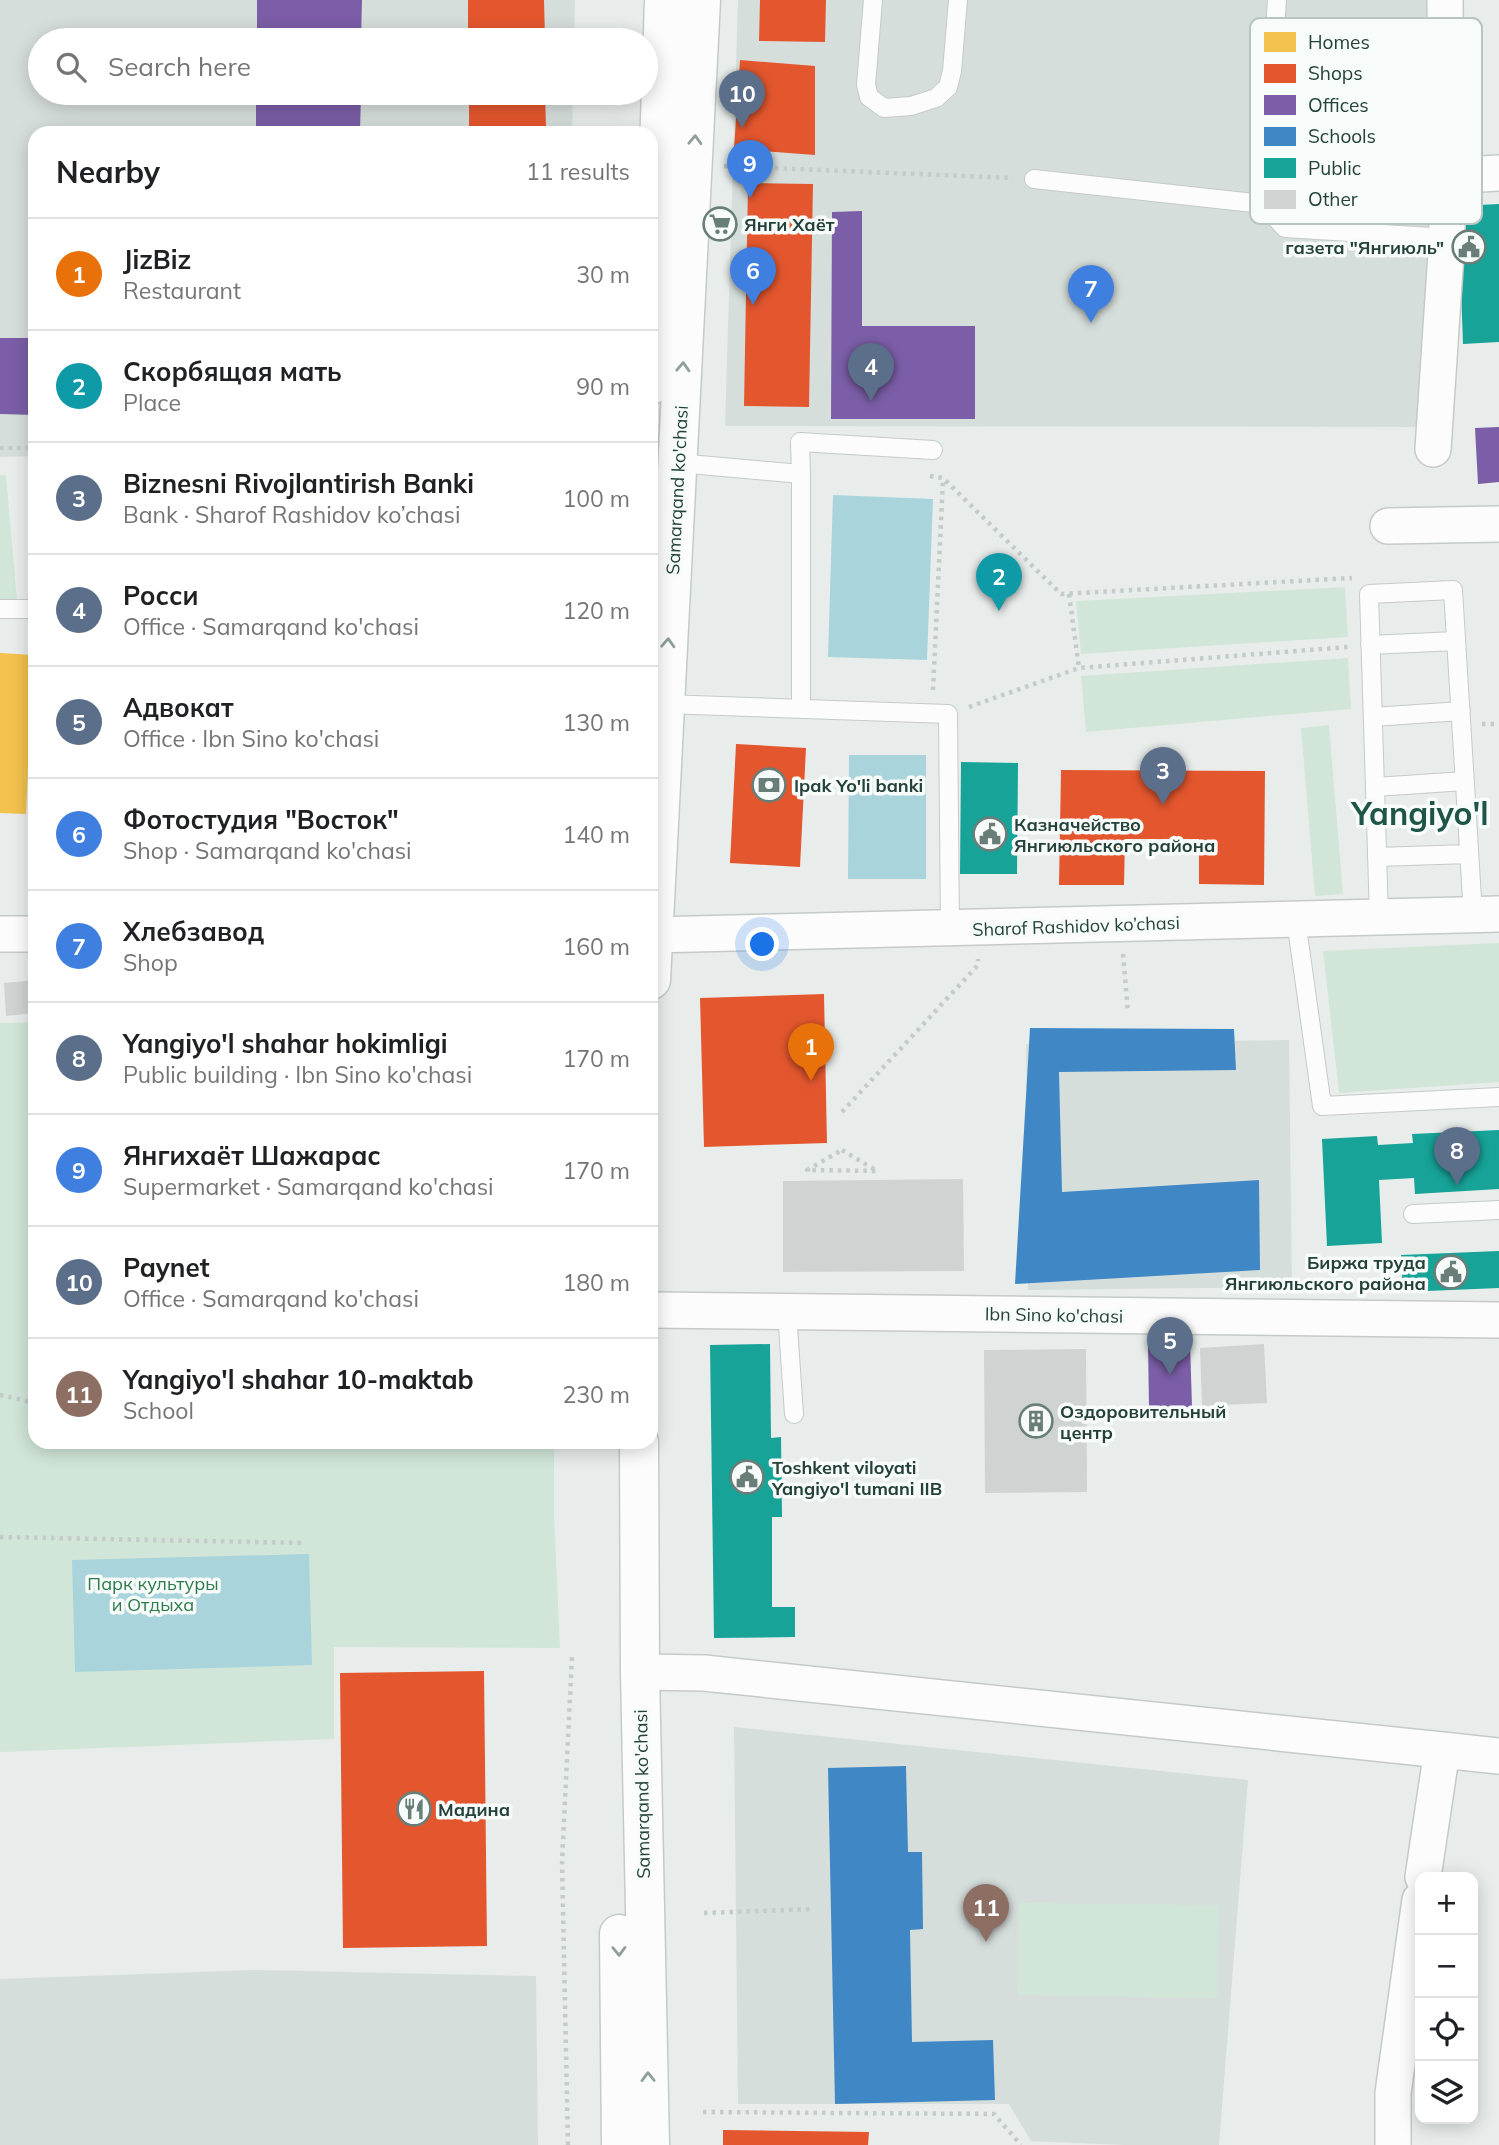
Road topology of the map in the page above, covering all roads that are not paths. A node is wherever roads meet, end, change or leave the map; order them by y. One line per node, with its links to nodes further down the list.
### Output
1 (664, 0): 9 (main road)
2 (701, 0): 19 (main road, Samarqand ko'chasi, one-way to 2)
3 (873, 0): 4 (lane)
4 (958, 0)
5 (1277, 0): 7 (lane)
6 (1446, 0): 8 (street)
7 (1276, 18)
8 (1446, 18)
9 (658, 105)
10 (658, 105): 11 (main road)
11 (657, 126)
12 (1034, 179): 13 (lane)
13 (1250, 203)
14 (1281, 224): 16 (lane)
15 (1447, 224): 16 (street)
16 (1447, 238): 17 (street)
17 (1433, 449)
18 (933, 450): 20 (lane)
19 (678, 463): 20 (lane); 27 (main road, Samarqand ko'chasi, one-way to 19)
20 (801, 474): 28 (lane)
21 (1499, 524): 22 (street)
22 (1388, 526)
23 (0, 609): 24 (lane)
24 (28, 609)
25 (1456, 640): 26 (lane); 26 (lane); 29 (lane)
26 (1370, 645): 30 (lane)
27 (665, 704): 28 (lane); 33 (main road, Samarqand ko'chasi)
28 (801, 709): 39 (lane)
29 (1461, 711): 30 (lane); 31 (lane)
30 (1373, 717): 32 (lane)
31 (1465, 781): 32 (lane); 34 (lane)
32 (1375, 787): 35 (lane)
33 (658, 828)
34 (1469, 854): 35 (lane); 36 (lane)
35 (1377, 857): 37 (lane)
36 (1486, 914): 37 (street, Sharof Rashidov ko’chasi)
37 (1379, 917): 38 (street, Sharof Rashidov ko’chasi)
38 (1296, 920): 39 (street, Sharof Rashidov ko’chasi); 43 (lane)
39 (950, 929): 42 (street, Sharof Rashidov ko’chasi)
40 (0, 934): 41 (street)
41 (28, 934)
42 (658, 935)
43 (1499, 1097)
44 (1499, 1210): 45 (lane)
45 (1413, 1214)
46 (658, 1310): 47 (street, Ibn Sino ko'chasi)
47 (787, 1312): 48 (street, Ibn Sino ko'chasi); 49 (lane)
48 (1499, 1320)
49 (794, 1413)
50 (617, 1449): 52 (main road, Samarqand ko'chasi)
51 (639, 1449): 52 (main road, Samarqand ko'chasi)
52 (628, 1671): 53 (street); 57 (main road, Samarqand ko'chasi, one-way to 57); 58 (main road, Samarqand ko'chasi, one-way to 52)
53 (1442, 1749): 54 (street); 55 (street)
54 (1499, 1756)
55 (1424, 1872)
56 (1415, 1935): 59 (street)
57 (621, 2145)
58 (650, 2145)
59 (1393, 2145)

